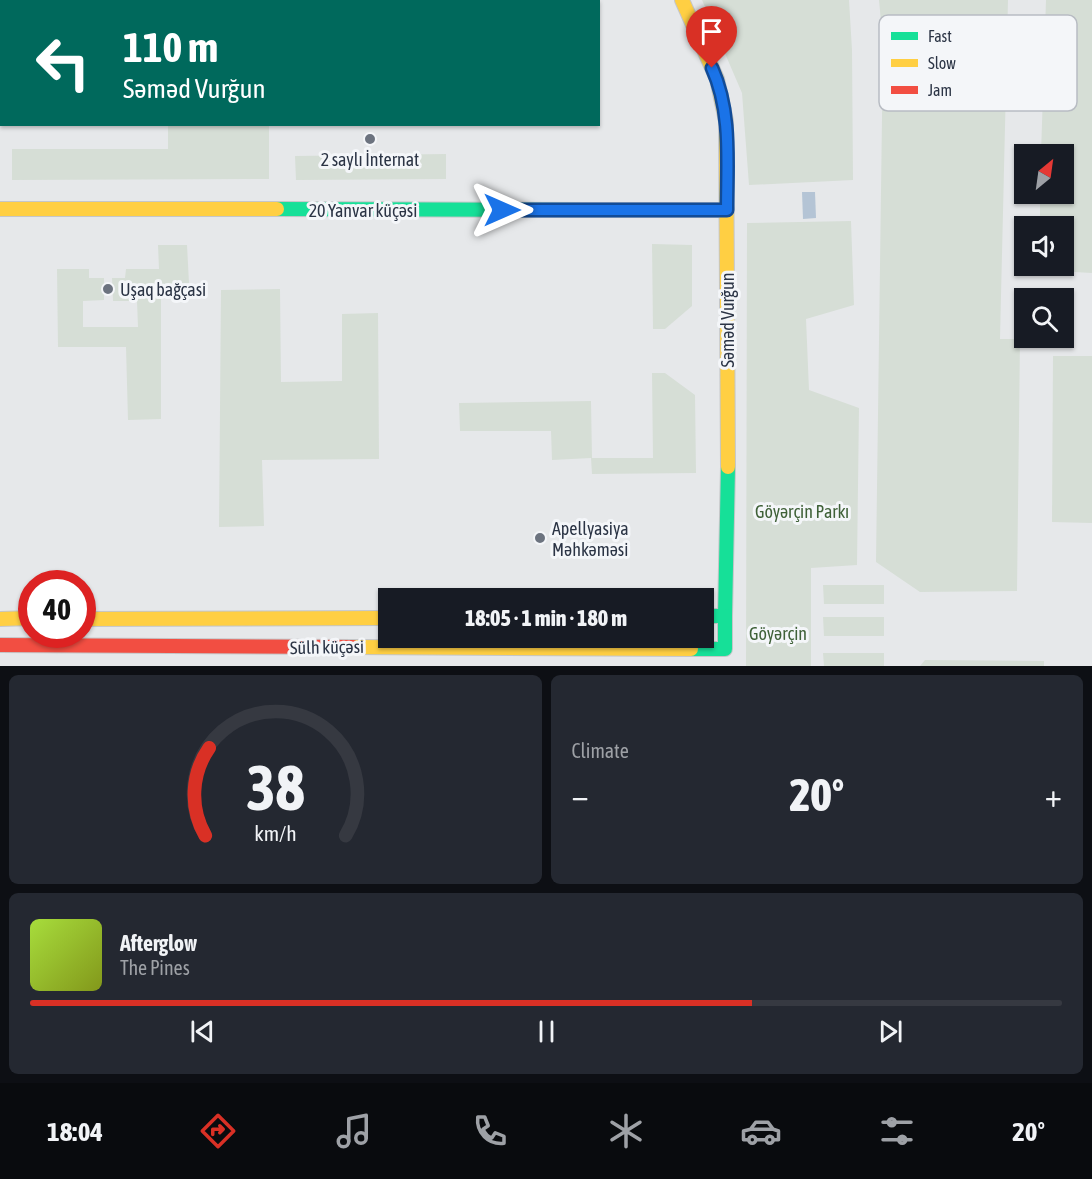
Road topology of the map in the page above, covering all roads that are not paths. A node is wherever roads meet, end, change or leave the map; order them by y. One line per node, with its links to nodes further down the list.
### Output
1 (682, 0): 3 (main road, Səməd Vurğun)
2 (0, 209): 3 (main road, 20 Yanvar küçəsi)
3 (727, 210): 5 (main road, Səməd Vurğun)
4 (714, 616): 5 (main road)
5 (725, 616): 13 (main road, Səməd Vurğun)
6 (18, 618): 10 (main road)
7 (96, 618): 8 (main road, Sülh küçəsi)
8 (311, 618): 9 (main road, Sülh küçəsi); 12 (main road)
9 (378, 618)
10 (0, 619)
11 (0, 645): 12 (main road, Sülh küçəsi)
12 (311, 647): 13 (main road, Sülh küçəsi)
13 (725, 649)

